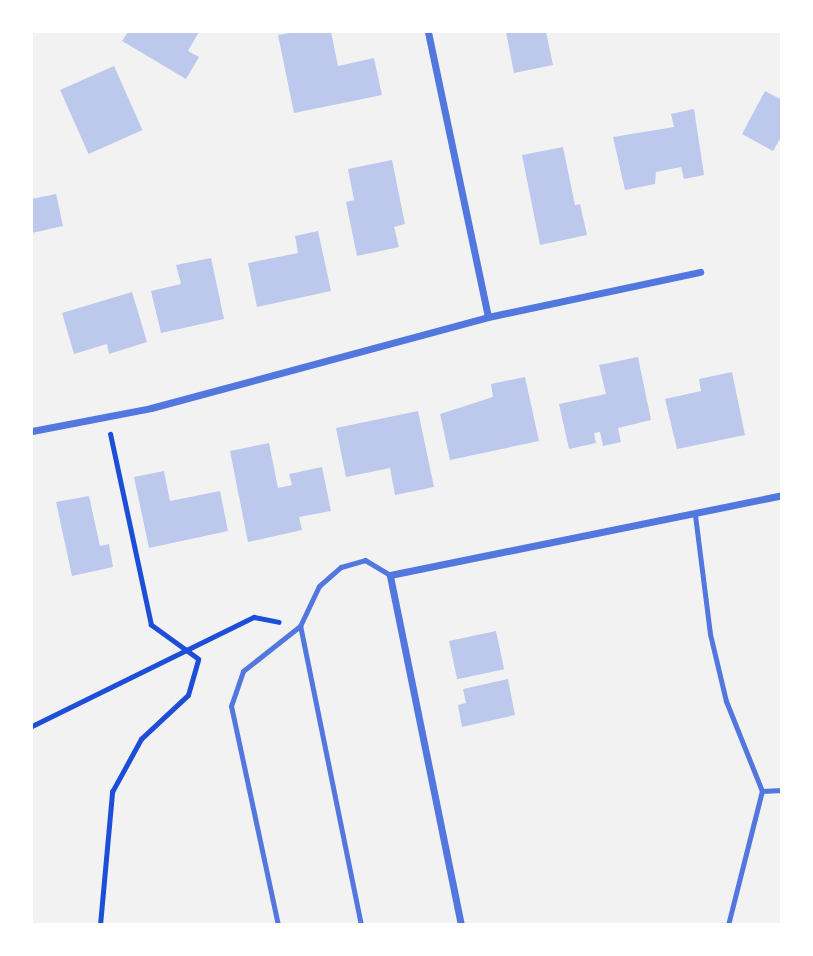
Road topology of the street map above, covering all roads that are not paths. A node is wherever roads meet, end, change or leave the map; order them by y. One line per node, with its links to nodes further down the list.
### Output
1 (428, 32): 3 (street)
2 (700, 272): 3 (street)
3 (488, 317): 4 (street)
4 (32, 431)
5 (782, 495): 6 (street)
6 (695, 515): 7 (street); 10 (lane)
7 (390, 575): 8 (lane); 13 (street)
8 (300, 626): 11 (lane); 12 (lane)
9 (782, 790): 10 (lane)
10 (762, 791): 14 (lane)
11 (278, 925)
12 (361, 925)
13 (461, 925)
14 (728, 925)

